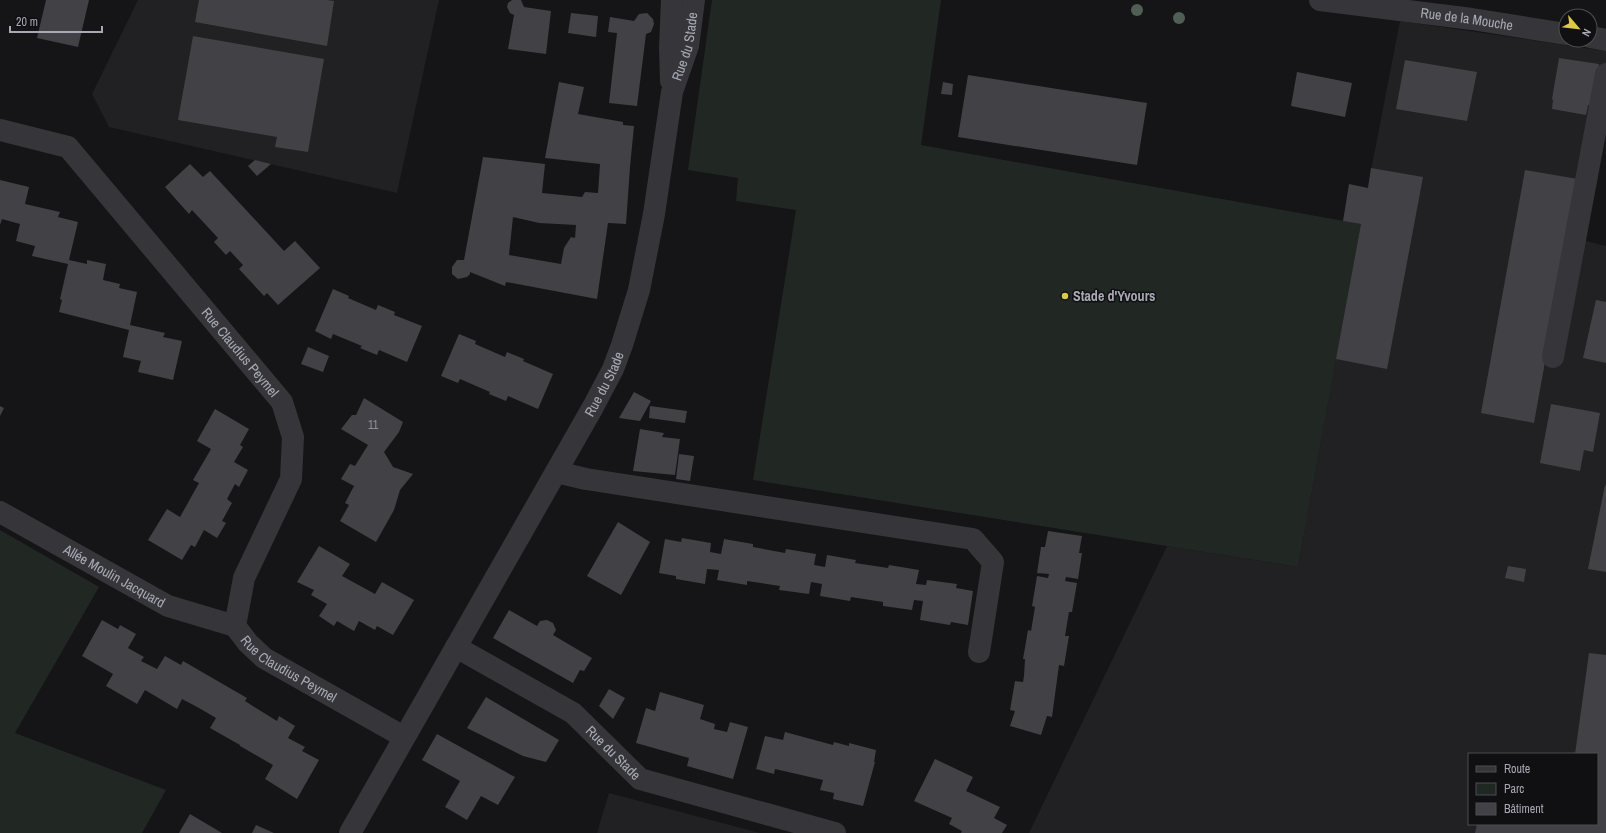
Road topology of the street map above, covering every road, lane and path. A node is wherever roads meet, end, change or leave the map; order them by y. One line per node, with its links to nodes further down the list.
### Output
1 (672, 0): 7 (street, Rue du Stade)
2 (694, 0): 7 (street, Rue du Stade)
3 (1320, 0): 4 (street, Rue de la Mouche)
4 (1350, 2): 5 (street, Rue de la Mouche)
5 (1558, 33)
6 (1606, 74): 11 (street)
7 (672, 92): 12 (street, Rue du Stade)
8 (0, 130): 14 (street, Rue Claudius Peymel)
9 (1606, 139): 10 (street)
10 (1585, 250)
11 (1553, 357)
12 (556, 472): 15 (street, Rue du Stade); 16 (street)
13 (0, 512): 14 (street, Allée Moulin Jacquard)
14 (235, 626): 17 (street, Rue Claudius Peymel)
15 (456, 647): 17 (street, Rue du Stade); 19 (street, Rue du Stade)
16 (979, 652)
17 (404, 737): 18 (street, Rue du Stade)
18 (350, 833)
19 (835, 833)

